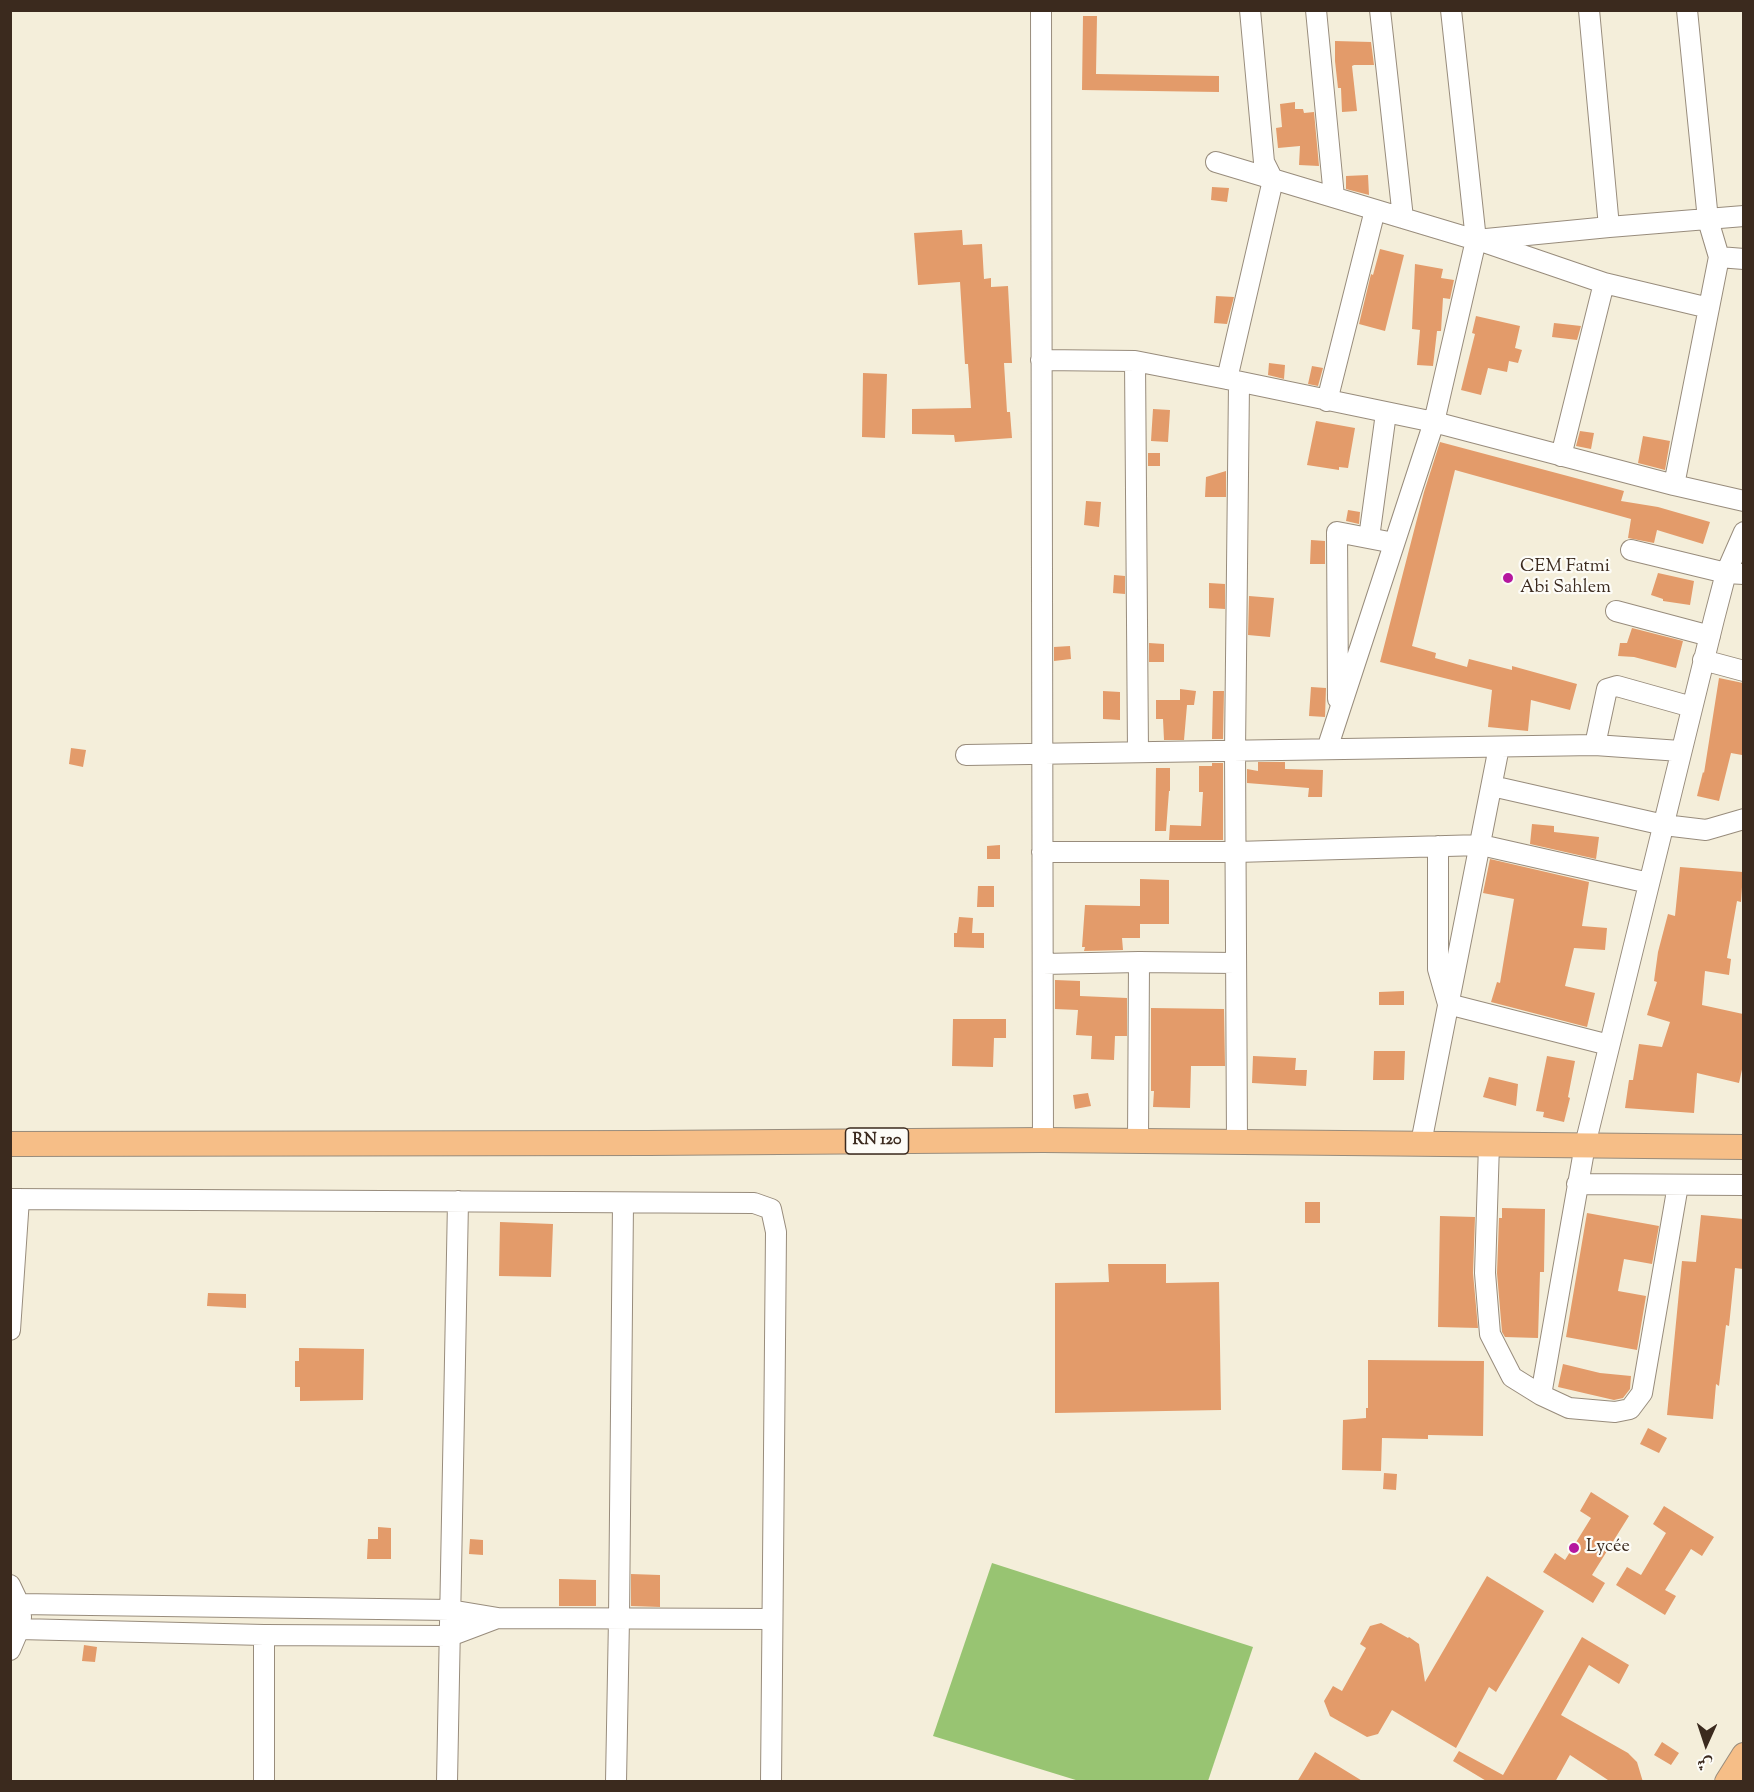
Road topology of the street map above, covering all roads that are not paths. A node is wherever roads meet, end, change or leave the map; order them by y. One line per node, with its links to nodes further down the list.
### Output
1 (1041, 10): 21 (street)
2 (1250, 10): 9 (street)
3 (1316, 10): 10 (street)
4 (1380, 10): 13 (street)
5 (1451, 10): 16 (street)
6 (1589, 10): 15 (street)
7 (1687, 10): 14 (street)
8 (1216, 162): 9 (street)
9 (1274, 180): 10 (street); 23 (street)
10 (1334, 197): 11 (street)
11 (1375, 210): 13 (street); 24 (street)
12 (1743, 216): 14 (street)
13 (1403, 218): 16 (street)
14 (1708, 220): 15 (street); 17 (street)
15 (1609, 227): 16 (street)
16 (1476, 240): 19 (street); 26 (street)
17 (1719, 256): 18 (street); 20 (street)
18 (1743, 259)
19 (1604, 283): 20 (street); 27 (street)
20 (1708, 308): 28 (street)
21 (1041, 360): 22 (street); 47 (street)
22 (1135, 361): 23 (street); 46 (street)
23 (1233, 381): 24 (street); 44 (street)
24 (1327, 401): 25 (street)
25 (1386, 412): 26 (street); 31 (street)
26 (1434, 422): 27 (street); 32 (street)
27 (1561, 456): 28 (street)
28 (1674, 485): 29 (street)
29 (1743, 501)
30 (1743, 532): 34 (street)
31 (1369, 538): 32 (street); 40 (street)
32 (1394, 543): 40 (street)
33 (1630, 550): 34 (street)
34 (1735, 574): 36 (street)
35 (1616, 611): 36 (street)
36 (1710, 636): 37 (street)
37 (1703, 660): 38 (street); 39 (street)
38 (1743, 671)
39 (1692, 706): 41 (street); 45 (street)
40 (1338, 717): 43 (street)
41 (1595, 745): 42 (street); 45 (street)
42 (1499, 747): 43 (street); 49 (street)
43 (1327, 749): 44 (street)
44 (1235, 751): 46 (street); 55 (street)
45 (1680, 751): 51 (street)
46 (1137, 752): 47 (street)
47 (1042, 754): 48 (street); 54 (street)
48 (966, 755)
49 (1492, 786): 51 (street); 52 (street)
50 (1743, 819): 51 (street)
51 (1664, 825): 56 (street)
52 (1481, 845): 53 (street); 56 (street); 60 (street)
53 (1438, 846): 55 (street); 60 (street)
54 (1042, 852): 55 (street); 59 (street)
55 (1236, 852): 58 (street)
56 (1648, 883): 61 (street)
57 (1139, 962): 58 (street); 59 (street); 63 (street)
58 (1236, 963): 64 (street)
59 (1043, 964): 62 (street)
60 (1448, 1004): 61 (street); 65 (street)
61 (1609, 1045): 68 (street)
62 (1043, 1140): 63 (main road, RN 120); 66 (main road, RN 120)
63 (1138, 1141): 64 (main road, RN 120)
64 (1237, 1142): 65 (main road, RN 120)
65 (1421, 1143): 67 (main road, RN 120)
66 (10, 1144)
67 (1489, 1144): 68 (main road, RN 120); 78 (street)
68 (1585, 1145): 69 (main road, RN 120); 70 (street)
69 (1743, 1147)
70 (1577, 1184): 71 (street); 78 (street)
71 (1678, 1185): 72 (street); 78 (street)
72 (1743, 1185)
73 (15, 1199): 74 (street); 76 (street)
74 (458, 1201): 75 (street); 81 (street)
75 (623, 1203): 83 (street); 84 (street)
76 (11, 1324): 77 (street)
77 (10, 1330)
78 (1541, 1395)
79 (10, 1585): 80 (street)
80 (19, 1604): 81 (street); 85 (street)
81 (450, 1610): 82 (street); 87 (street)
82 (498, 1618): 83 (street); 87 (street)
83 (619, 1618): 84 (street); 92 (street)
84 (772, 1620): 93 (street)
85 (19, 1629): 86 (street); 88 (street)
86 (264, 1635): 87 (street); 90 (street)
87 (450, 1636): 91 (street)
88 (10, 1650)
89 (1743, 1755): 94 (main road)
90 (264, 1782)
91 (447, 1782)
92 (616, 1782)
93 (771, 1782)
94 (1727, 1782)

